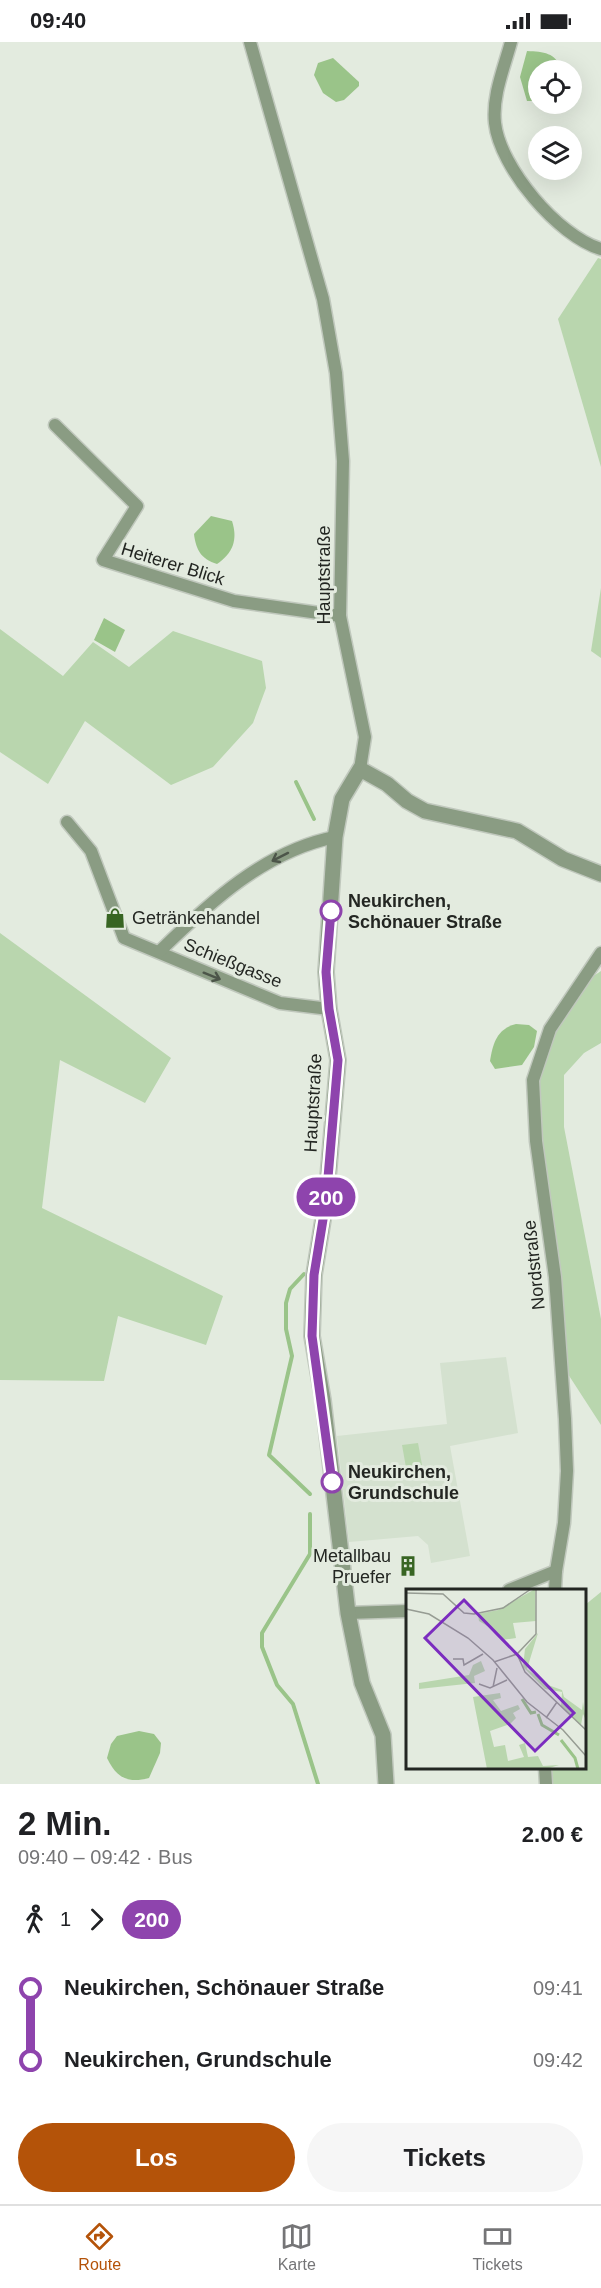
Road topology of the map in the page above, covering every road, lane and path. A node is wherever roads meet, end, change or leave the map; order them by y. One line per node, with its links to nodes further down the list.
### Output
1 (250, 42): 5 (street, Hauptstraße)
2 (510, 42): 3 (street)
3 (601, 249)
4 (55, 425): 5 (street, Heiterer Blick)
5 (340, 616): 6 (street, Hauptstraße)
6 (360, 770): 8 (street, Hauptstraße); 9 (street)
7 (67, 822): 10 (street, Schießgasse)
8 (335, 837): 10 (street, one-way to 10); 12 (street, Hauptstraße)
9 (601, 874)
10 (160, 951): 12 (street, Schießgasse, one-way to 12)
11 (601, 953): 13 (street, Nordstraße)
12 (329, 1009): 17 (street, Hauptstraße)
13 (555, 1571): 14 (street); 15 (street, Nordstraße)
14 (511, 1589)
15 (555, 1589)
16 (406, 1611): 17 (street)
17 (348, 1613): 19 (street, Hauptstraße)
18 (545, 1769): 20 (street)
19 (386, 1784)
20 (546, 1784)

